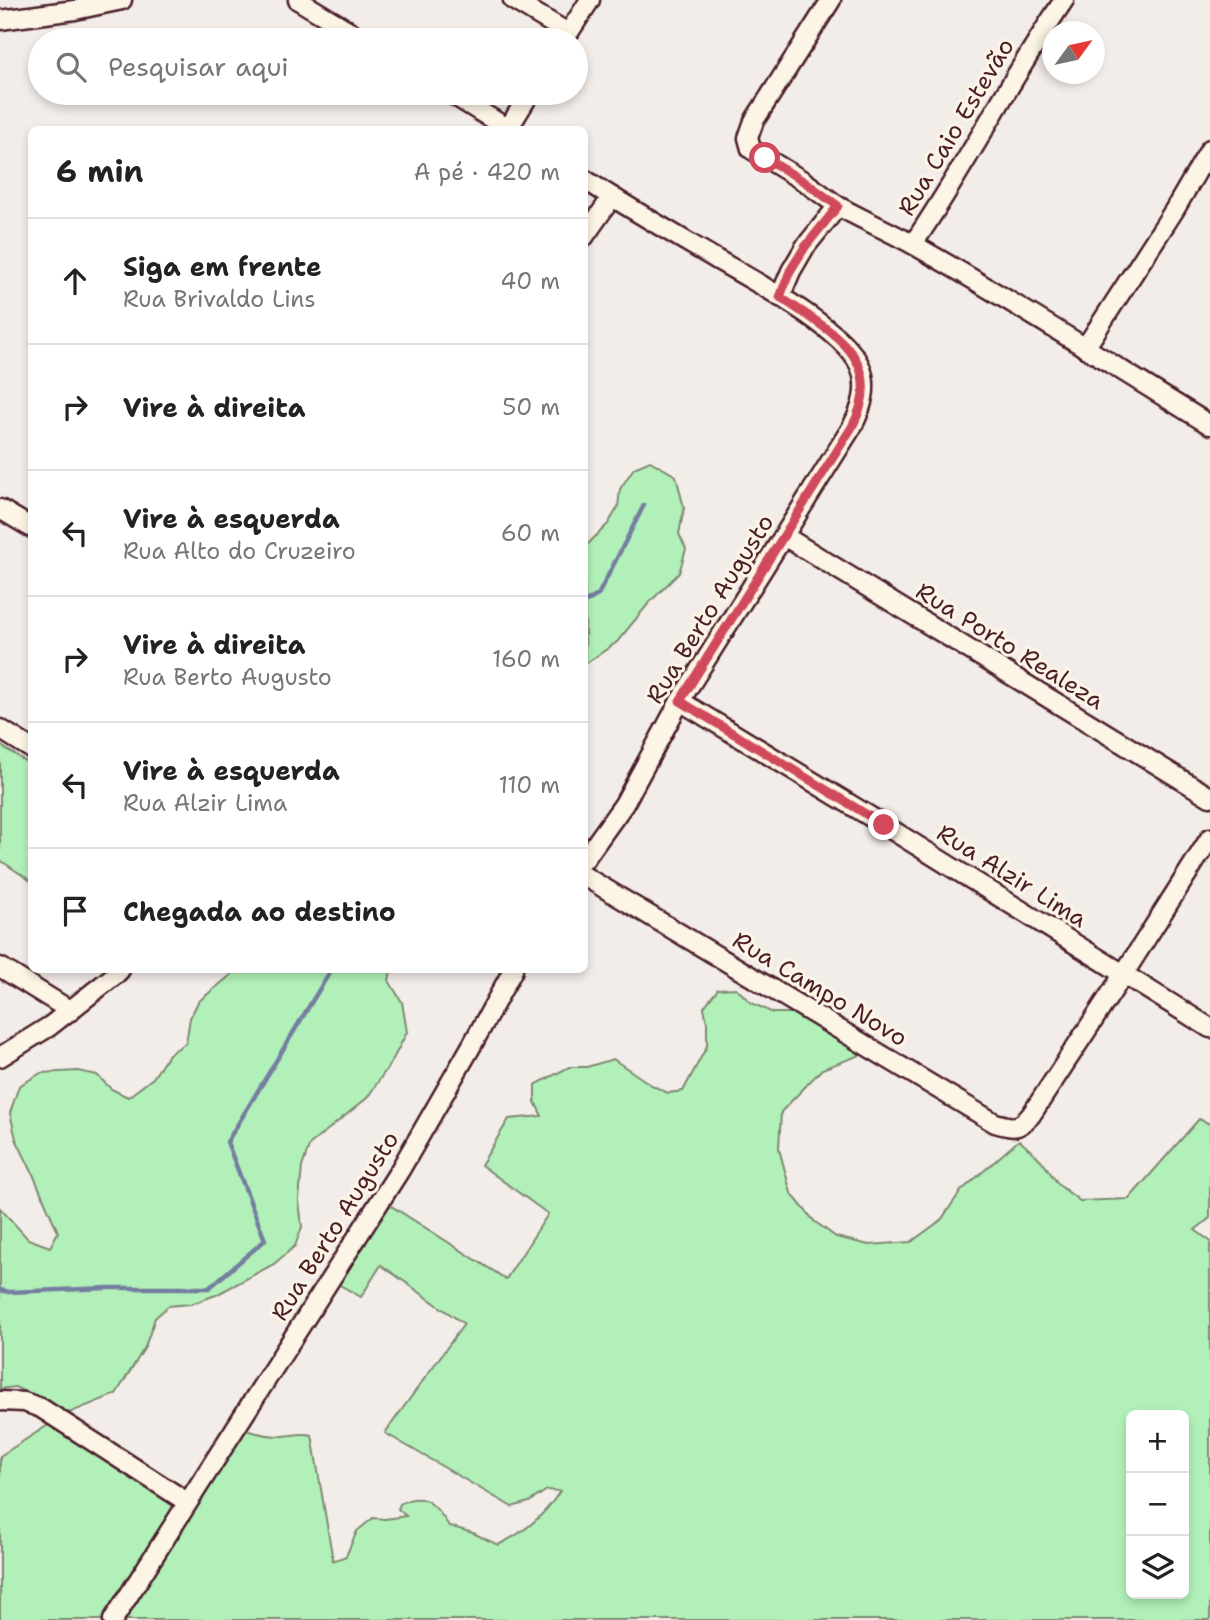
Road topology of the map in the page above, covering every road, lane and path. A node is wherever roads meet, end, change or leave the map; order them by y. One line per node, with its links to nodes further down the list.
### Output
1 (122, 0): 7 (street)
2 (299, 0): 8 (street)
3 (513, 0): 9 (street)
4 (590, 0): 10 (street)
5 (831, 0): 18 (street)
6 (1064, 0): 20 (street, Rua Caio Estevão)
7 (0, 20)
8 (344, 28)
9 (554, 28)
10 (571, 28)
11 (470, 105): 13 (street)
12 (523, 105): 14 (street)
13 (504, 126)
14 (511, 126)
15 (1210, 149): 22 (street)
16 (588, 182): 17 (street)
17 (612, 197): 19 (street); 21 (street)
18 (838, 206): 20 (street); 21 (street)
19 (588, 231)
20 (913, 244): 22 (street)
21 (780, 297): 26 (street, Rua Berto Augusto)
22 (1085, 348): 23 (street)
23 (1210, 425)
24 (0, 509): 25 (street)
25 (28, 526)
26 (784, 536): 27 (street, Rua Berto Augusto); 30 (street, Rua Porto Realeza)
27 (680, 701): 32 (street, Rua Berto Augusto); 37 (street, Rua Alzir Lima)
28 (0, 729): 29 (street)
29 (28, 746)
30 (1210, 797)
31 (1210, 838): 37 (street)
32 (588, 854)
33 (588, 878): 37 (street, Rua Campo Novo)
34 (0, 967): 38 (street)
35 (117, 973): 38 (street)
36 (511, 973): 42 (street, Rua Berto Augusto)
37 (1123, 975): 39 (street, Rua Alzir Lima)
38 (71, 1011): 40 (street)
39 (1210, 1028)
40 (0, 1057)
41 (0, 1401): 42 (street)
42 (187, 1502): 43 (street, Rua Berto Augusto)
43 (113, 1620)

